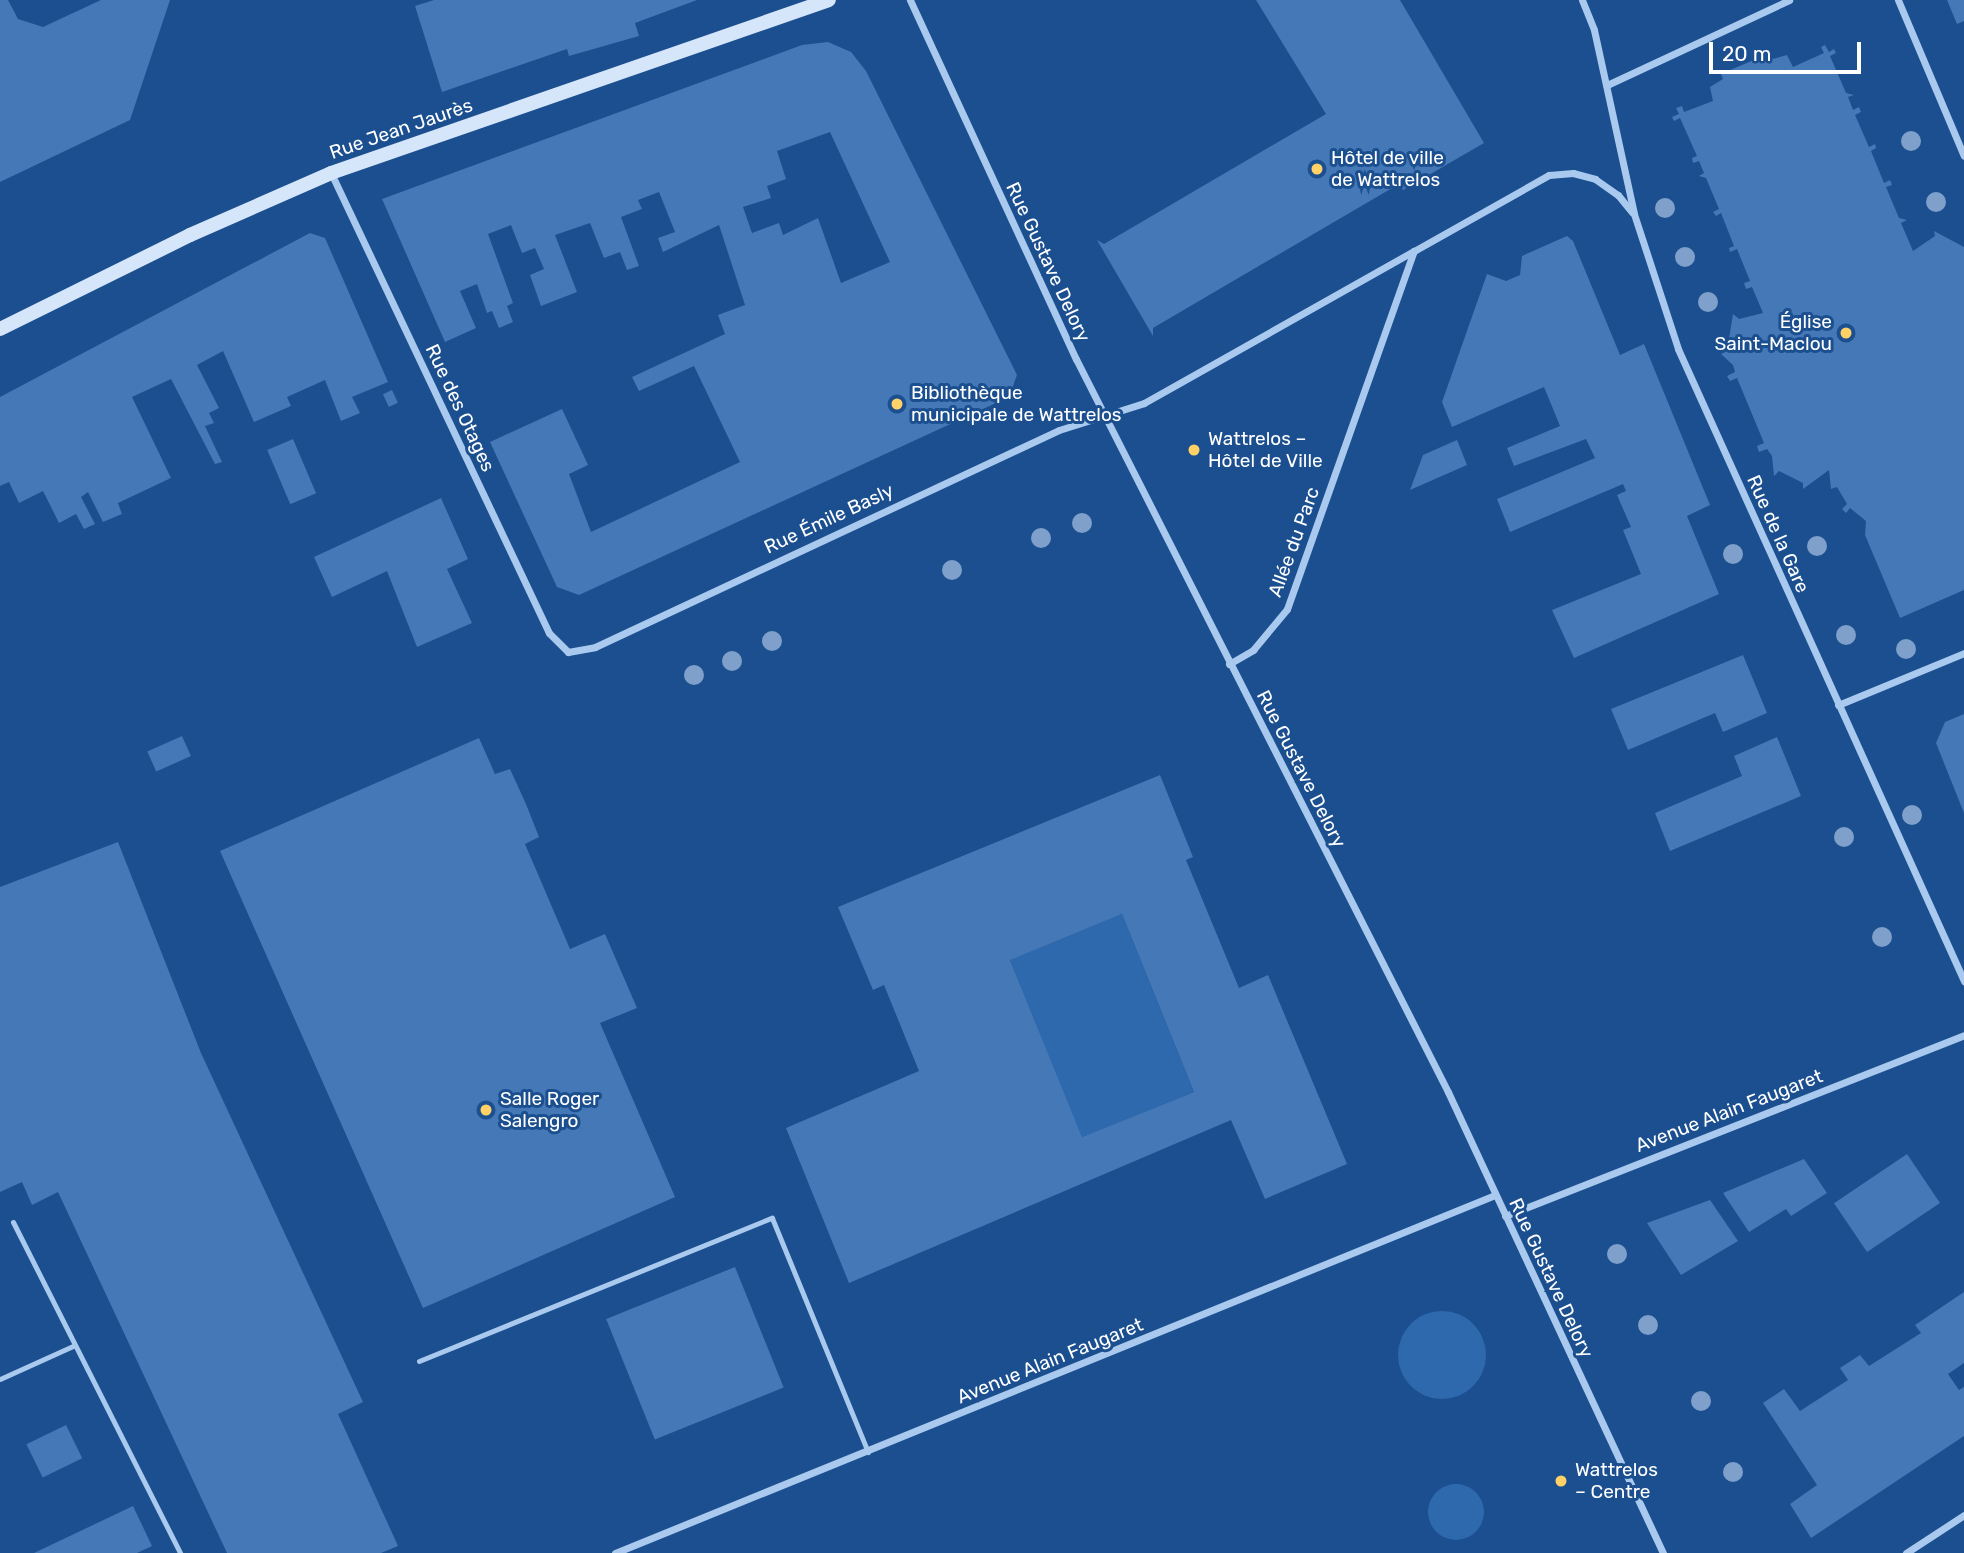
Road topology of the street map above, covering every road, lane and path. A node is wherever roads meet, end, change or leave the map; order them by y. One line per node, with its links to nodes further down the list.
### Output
1 (829, 0): 8 (main road, Rue Jean Jaurès)
2 (910, 0): 12 (street, Rue Gustave Delory)
3 (1582, 0): 6 (street, Rue de la Gare)
4 (1789, 0): 6 (street)
5 (1898, 0): 7 (street)
6 (1607, 85): 9 (street, Rue de la Gare)
7 (1964, 156)
8 (331, 173): 11 (main road, Rue Jean Jaurès); 13 (street, Rue des Otages)
9 (1634, 215): 10 (street); 16 (street, Rue de la Gare)
10 (1414, 251): 12 (street); 15 (street, Allée du Parc)
11 (0, 329)
12 (1106, 417): 13 (street, Rue Émile Basly); 15 (street, Rue Gustave Delory)
13 (568, 653)
14 (1964, 653): 16 (street)
15 (1228, 664): 19 (street, Rue Gustave Delory)
16 (1839, 705): 17 (street, Rue de la Gare)
17 (1964, 981)
18 (1964, 1035): 20 (street, Avenue Alain Faugaret)
19 (1495, 1195): 20 (street, Rue Gustave Delory); 25 (street, Avenue Alain Faugaret)
20 (1504, 1216): 29 (street, Rue Gustave Delory)
21 (13, 1222): 22 (lane)
22 (73, 1346): 24 (lane); 27 (lane)
23 (419, 1361): 25 (lane)
24 (0, 1379)
25 (869, 1452): 28 (street, Avenue Alain Faugaret)
26 (1964, 1515): 30 (street)
27 (180, 1553)
28 (615, 1553)
29 (1663, 1553)
30 (1906, 1553)

